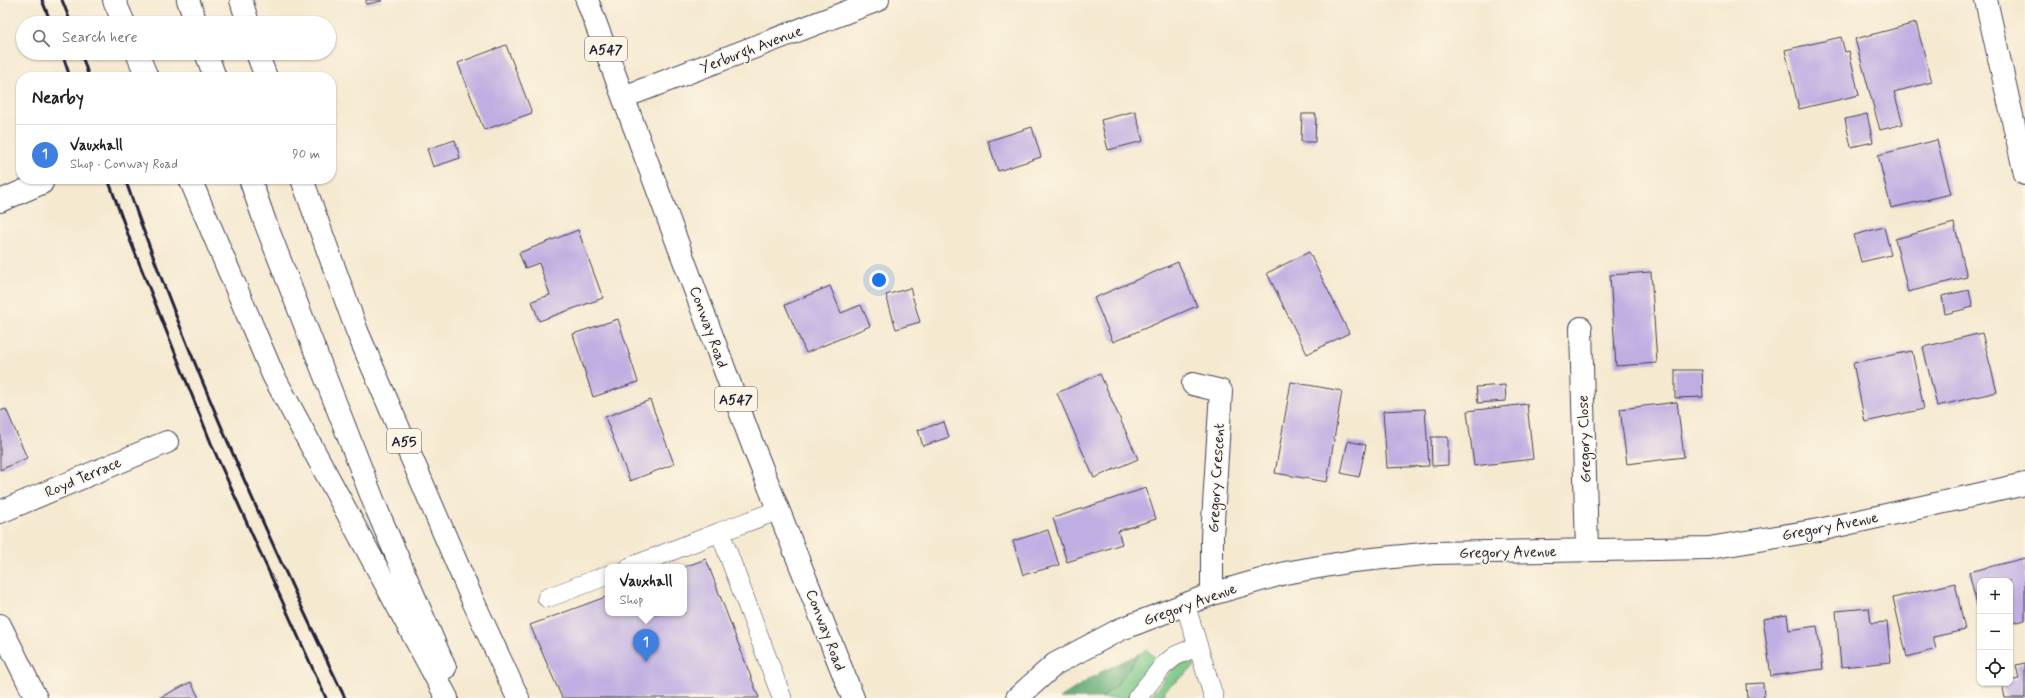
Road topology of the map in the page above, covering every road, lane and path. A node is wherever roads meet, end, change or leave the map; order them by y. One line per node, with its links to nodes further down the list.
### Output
1 (114, 0): 7 (main road)
2 (188, 0): 8 (main road)
3 (241, 0): 9 (main road)
4 (587, 0): 16 (main road, Conway Road / A547)
5 (878, 0): 16 (main road, Yerburgh Avenue)
6 (1986, 0): 17 (main road)
7 (121, 16)
8 (194, 16)
9 (246, 16)
10 (140, 60): 13 (main road)
11 (209, 60): 14 (main road)
12 (260, 60): 15 (main road)
13 (145, 72)
14 (213, 72)
15 (264, 72)
16 (624, 97): 27 (main road, Conway Road / A547)
17 (2025, 174)
18 (40, 184): 22 (main road)
19 (192, 184): 40 (main road)
20 (252, 184): 41 (main road)
21 (304, 184): 42 (main road, A55)
22 (0, 202)
23 (1581, 328): 30 (main road, Gregory Close)
24 (1193, 384): 33 (main road, Gregory Crescent)
25 (167, 442): 28 (main road, Royd Terrace)
26 (2025, 484): 30 (main road, Gregory Avenue)
27 (779, 510): 29 (lane); 44 (main road, Conway Road / A547)
28 (0, 512)
29 (720, 532): 31 (lane); 43 (lane)
30 (1587, 550): 33 (main road, Gregory Avenue)
31 (638, 564)
32 (605, 576): 34 (lane)
33 (1212, 594): 35 (main road, Gregory Avenue)
34 (547, 598)
35 (1185, 604): 37 (lane); 45 (main road, Gregory Avenue)
36 (0, 625): 39 (main road)
37 (1198, 646): 38 (lane); 46 (lane)
38 (1207, 674): 47 (lane); 48 (lane)
39 (36, 698)
40 (447, 698)
41 (458, 698)
42 (518, 698)
43 (782, 698)
44 (853, 698)
45 (1017, 698)
46 (1137, 698)
47 (1199, 698)
48 (1214, 698)

